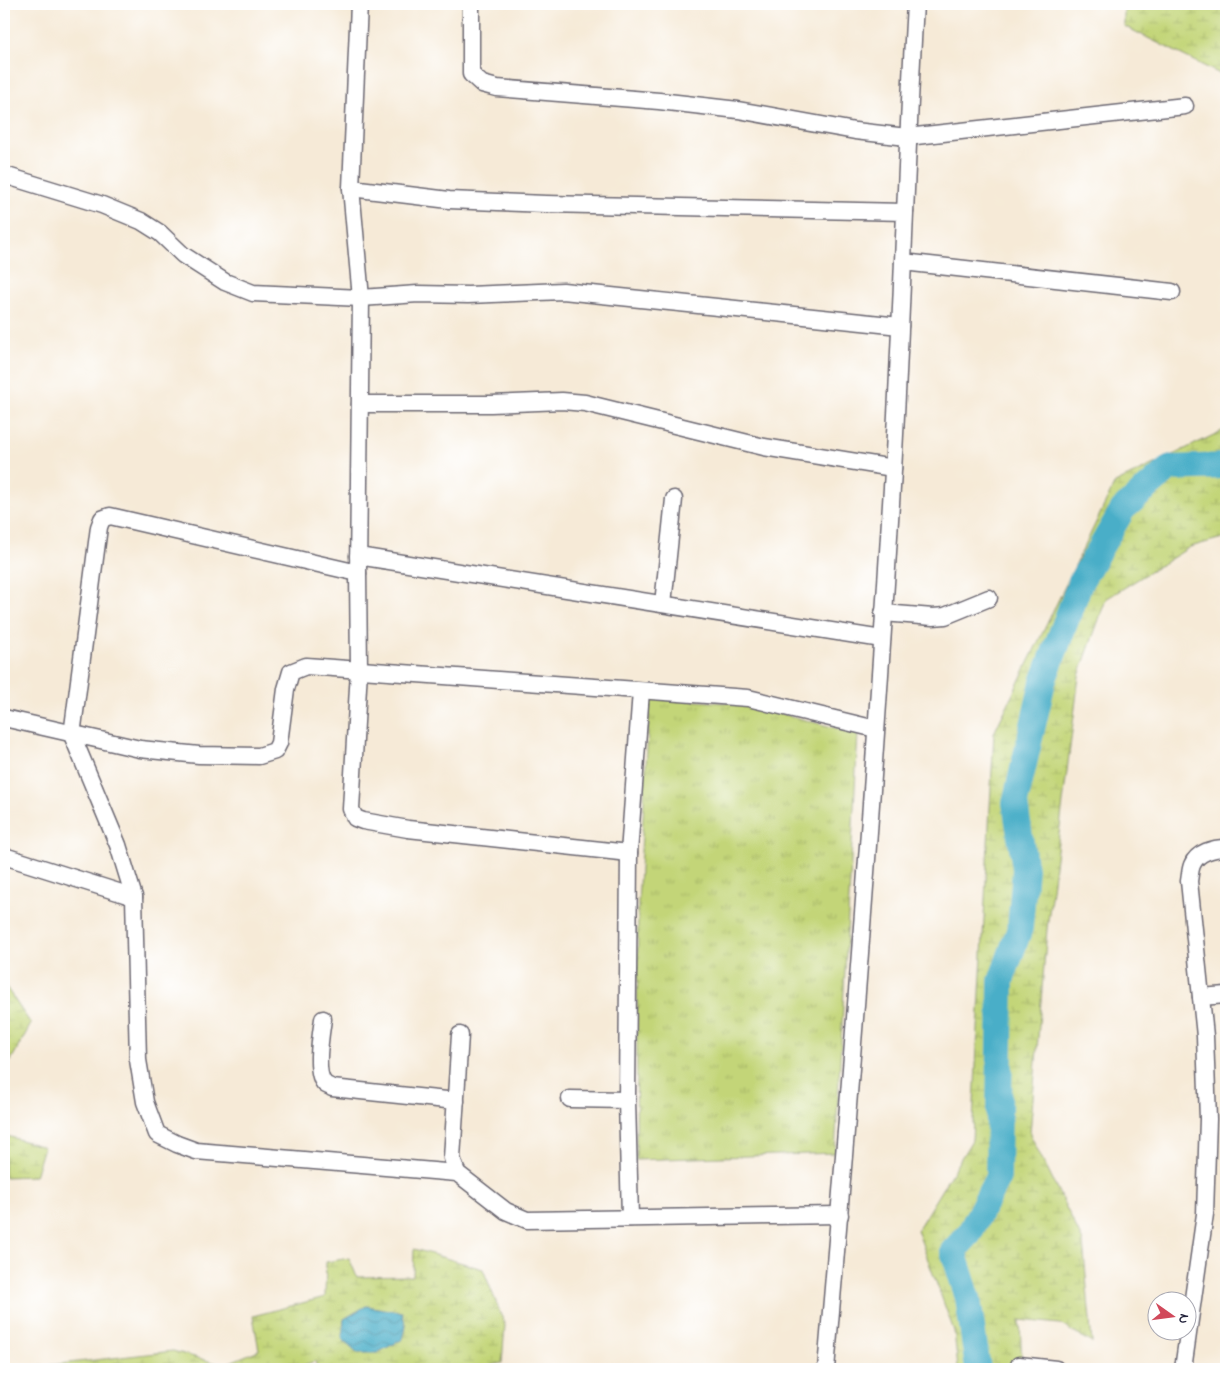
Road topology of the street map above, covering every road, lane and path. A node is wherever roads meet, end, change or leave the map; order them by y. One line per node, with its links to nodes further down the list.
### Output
1 (359, 4): 7 (street)
2 (471, 4): 5 (street)
3 (915, 4): 5 (street)
4 (1185, 106): 5 (street)
5 (907, 137): 8 (street)
6 (4, 176): 11 (street)
7 (351, 188): 8 (street); 11 (street)
8 (906, 212): 9 (street)
9 (903, 262): 10 (street); 12 (street)
10 (1172, 292)
11 (361, 298): 12 (street); 13 (street)
12 (900, 326): 14 (street)
13 (360, 404): 14 (street); 16 (street)
14 (893, 468): 20 (street)
15 (674, 499): 19 (street)
16 (358, 556): 17 (street); 19 (street)
17 (358, 573): 22 (street); 26 (street)
18 (989, 598): 20 (street)
19 (663, 604): 21 (street)
20 (884, 614): 21 (street)
21 (882, 639): 25 (street)
22 (359, 670): 23 (street); 26 (street); 28 (street)
23 (641, 691): 25 (street); 28 (street)
24 (4, 718): 26 (street)
25 (876, 729): 39 (street)
26 (72, 735): 30 (street)
27 (1226, 848): 32 (street)
28 (629, 853): 36 (street)
29 (4, 856): 30 (street)
30 (134, 897): 38 (street)
31 (1226, 996): 32 (street)
32 (1201, 997): 44 (street)
33 (323, 1019): 37 (street)
34 (460, 1035): 37 (street)
35 (570, 1099): 36 (street)
36 (626, 1100): 40 (street)
37 (456, 1101): 38 (street)
38 (457, 1173): 40 (street)
39 (840, 1215): 40 (street); 42 (street)
40 (630, 1218)
41 (1019, 1365): 43 (street)
42 (826, 1369)
43 (1056, 1369)
44 (1183, 1369)

